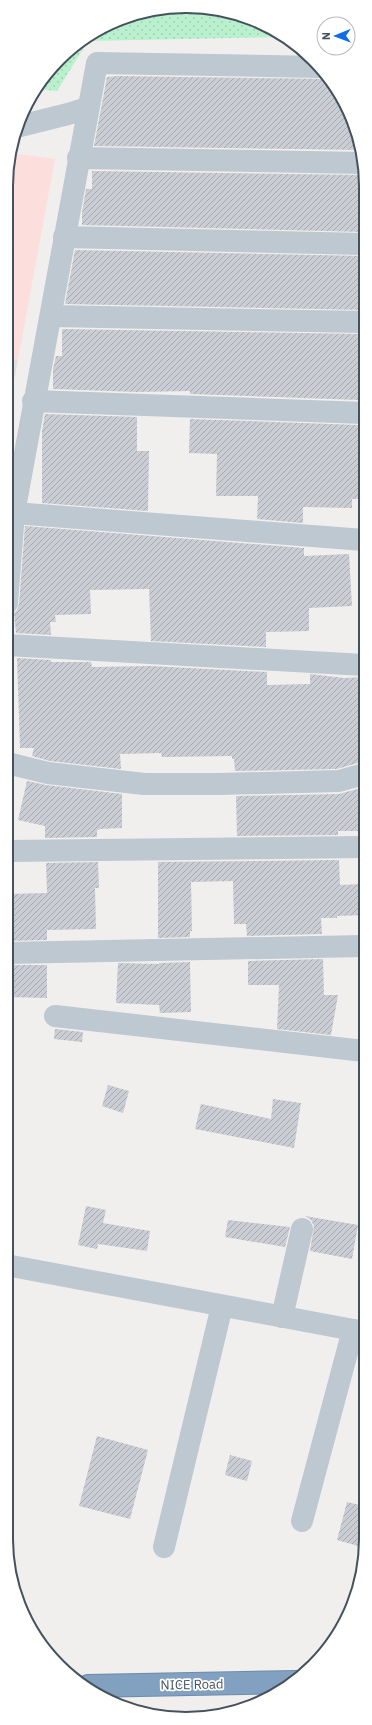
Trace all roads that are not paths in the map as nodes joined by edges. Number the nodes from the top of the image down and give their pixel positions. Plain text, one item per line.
1 (311, 67) edge
2 (87, 108) junction
3 (24, 125) edge
4 (78, 158) junction
5 (358, 163) edge
6 (64, 237) junction
7 (359, 244) edge
8 (51, 316) junction
9 (359, 322) edge
10 (34, 400) junction
11 (359, 413) edge
12 (14, 513) junction
13 (13, 526) edge
14 (359, 540) edge
15 (13, 645) edge
16 (359, 665) edge
17 (13, 764) edge
18 (359, 775) edge
19 (359, 847) edge
20 (13, 852) edge
21 (359, 946) edge
22 (13, 953) edge
23 (56, 1016) dead end
24 (359, 1050) edge
25 (302, 1229) dead end
26 (13, 1266) edge
27 (222, 1306) junction
28 (282, 1317) junction
29 (359, 1331) edge
30 (302, 1520) dead end
31 (164, 1547) dead end
32 (283, 1682) edge
33 (94, 1686) edge

1 - 2 street
2 - 3 street
2 - 4 street
4 - 5 street
4 - 6 street
6 - 7 street
6 - 8 street
8 - 9 street
8 - 10 street
10 - 11 street
10 - 12 street
12 - 13 street
12 - 14 street
15 - 16 street
17 - 18 street
19 - 20 street
21 - 22 street
23 - 24 street
25 - 28 street
26 - 27 street
27 - 28 street
27 - 31 street
28 - 29 street
29 - 30 street
32 - 33 highway, NICE Road

